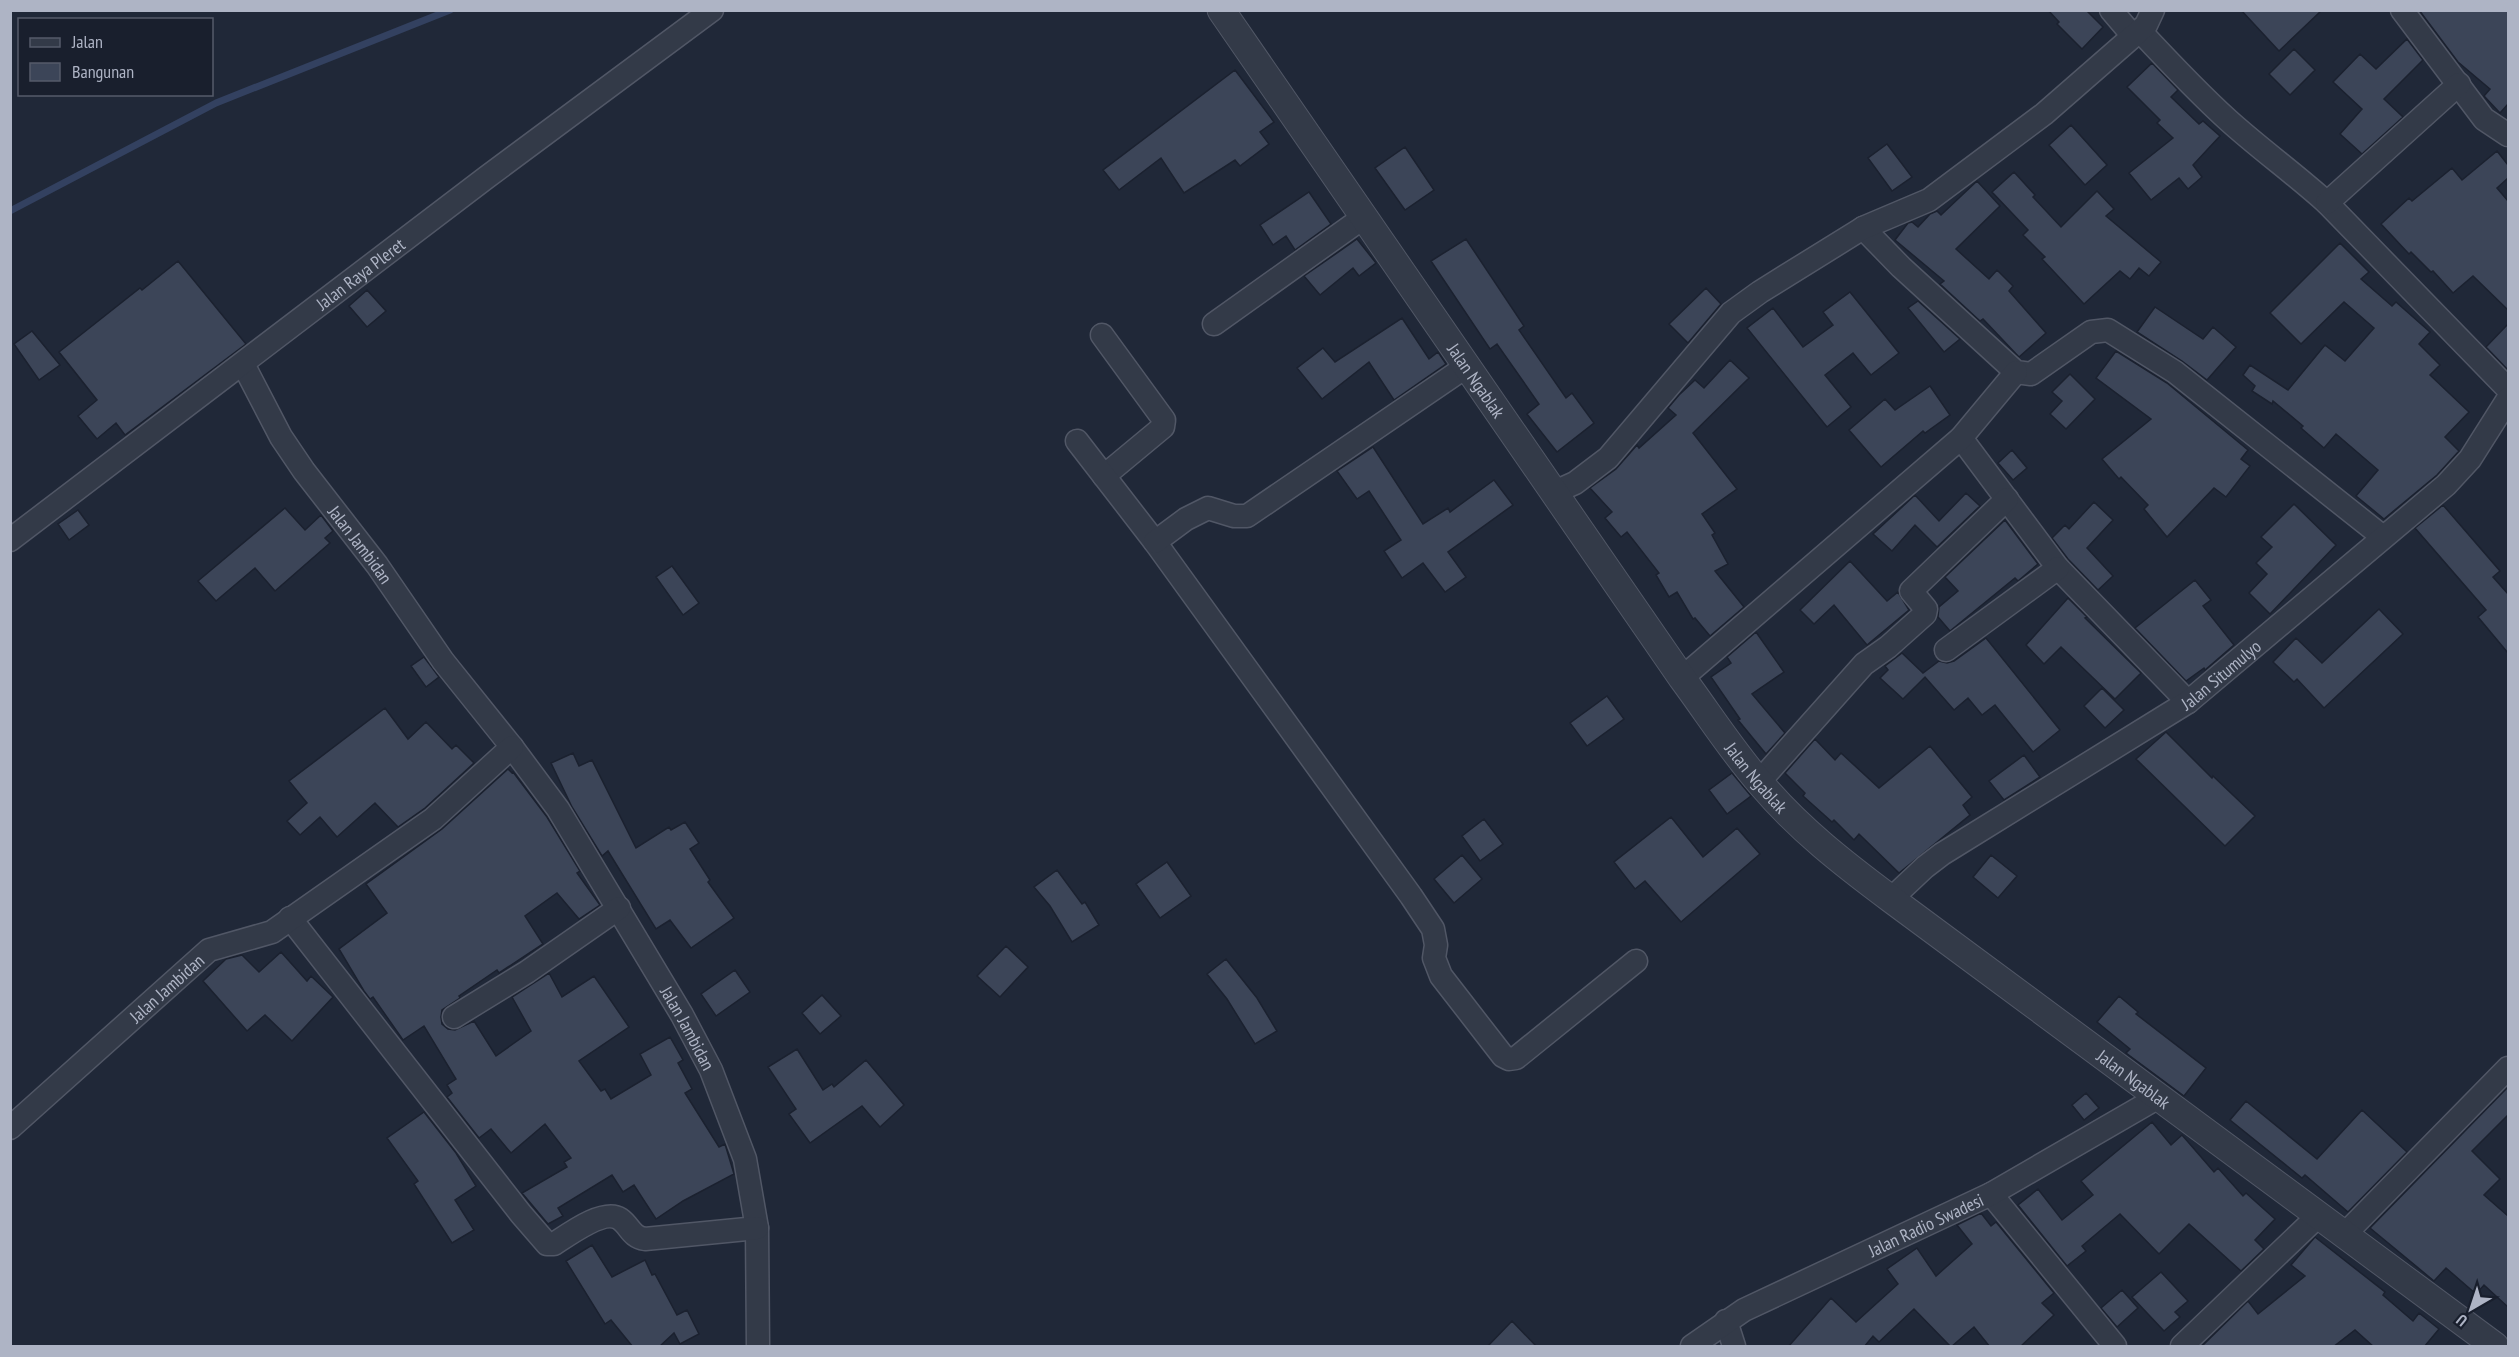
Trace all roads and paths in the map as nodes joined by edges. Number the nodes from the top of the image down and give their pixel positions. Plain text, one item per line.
1 (712, 10) edge
2 (1221, 10) edge
3 (2111, 10) edge
4 (2153, 10) edge
5 (2402, 10) edge
6 (2137, 33) junction
7 (2459, 84) junction
8 (2502, 132) edge
9 (2508, 150) edge
10 (2327, 203) junction
11 (1364, 217) junction
12 (1863, 228) junction
13 (1214, 324) dead end
14 (1102, 335) dead end
15 (243, 364) junction
16 (1467, 366) junction
17 (2016, 372) junction
18 (2508, 389) edge
19 (2508, 399) edge
20 (1961, 438) junction
21 (1077, 441) dead end
22 (1104, 476) junction
23 (1555, 492) junction
24 (2007, 499) junction
25 (2383, 537) junction
26 (10, 540) edge
27 (1155, 542) junction
28 (2058, 568) junction
29 (1946, 650) dead end
30 (1682, 678) junction
31 (2188, 702) junction
32 (512, 747) junction
33 (1759, 782) junction
34 (1891, 899) junction
35 (619, 908) junction
36 (290, 918) junction
37 (1636, 960) dead end
38 (454, 1017) dead end
39 (2508, 1068) edge
40 (2157, 1098) junction
41 (10, 1128) edge
42 (1991, 1194) junction
43 (2317, 1216) junction
44 (757, 1228) junction
45 (2344, 1235) junction
46 (1726, 1321) junction
47 (758, 1347) edge
48 (1692, 1347) edge
49 (1734, 1347) edge
50 (2115, 1347) edge
51 (2182, 1347) edge
52 (2495, 1347) edge

1 - 15 street, Jalan Raya Pleret
2 - 11 street, Jalan Ngablak
3 - 6 street
4 - 6 street
5 - 7 street
6 - 10 street
6 - 12 street
7 - 8 street
7 - 10 street
8 - 9 street
10 - 18 street
11 - 13 street
11 - 16 street, Jalan Ngablak
12 - 17 street
12 - 23 street
14 - 22 street
15 - 26 street, Jalan Raya Pleret
15 - 32 street, Jalan Jambidan
16 - 23 street, Jalan Ngablak
16 - 27 street
17 - 20 street
17 - 25 street
19 - 25 street, Jalan Situmulyo
20 - 24 street
20 - 30 street
21 - 22 street
22 - 27 street
23 - 30 street, Jalan Ngablak
24 - 28 street
24 - 33 street
25 - 31 street, Jalan Situmulyo
27 - 37 street
28 - 29 street
28 - 31 street
30 - 33 street, Jalan Ngablak
31 - 34 street, Jalan Situmulyo
32 - 35 street, Jalan Jambidan
32 - 36 street, Jalan Jambidan
33 - 34 street, Jalan Ngablak
34 - 40 street, Jalan Ngablak
35 - 38 street
35 - 44 street, Jalan Jambidan
36 - 41 street, Jalan Jambidan
36 - 44 street
39 - 45 street
40 - 42 street, Jalan Radio Swadesi
40 - 43 street, Jalan Ngablak
42 - 46 street, Jalan Radio Swadesi
42 - 50 street
43 - 45 street, Jalan Ngablak
43 - 51 street
44 - 47 street, Jalan Jambidan
45 - 52 street, Jalan Ngablak
46 - 48 street, Jalan Radio Swadesi
46 - 49 street

